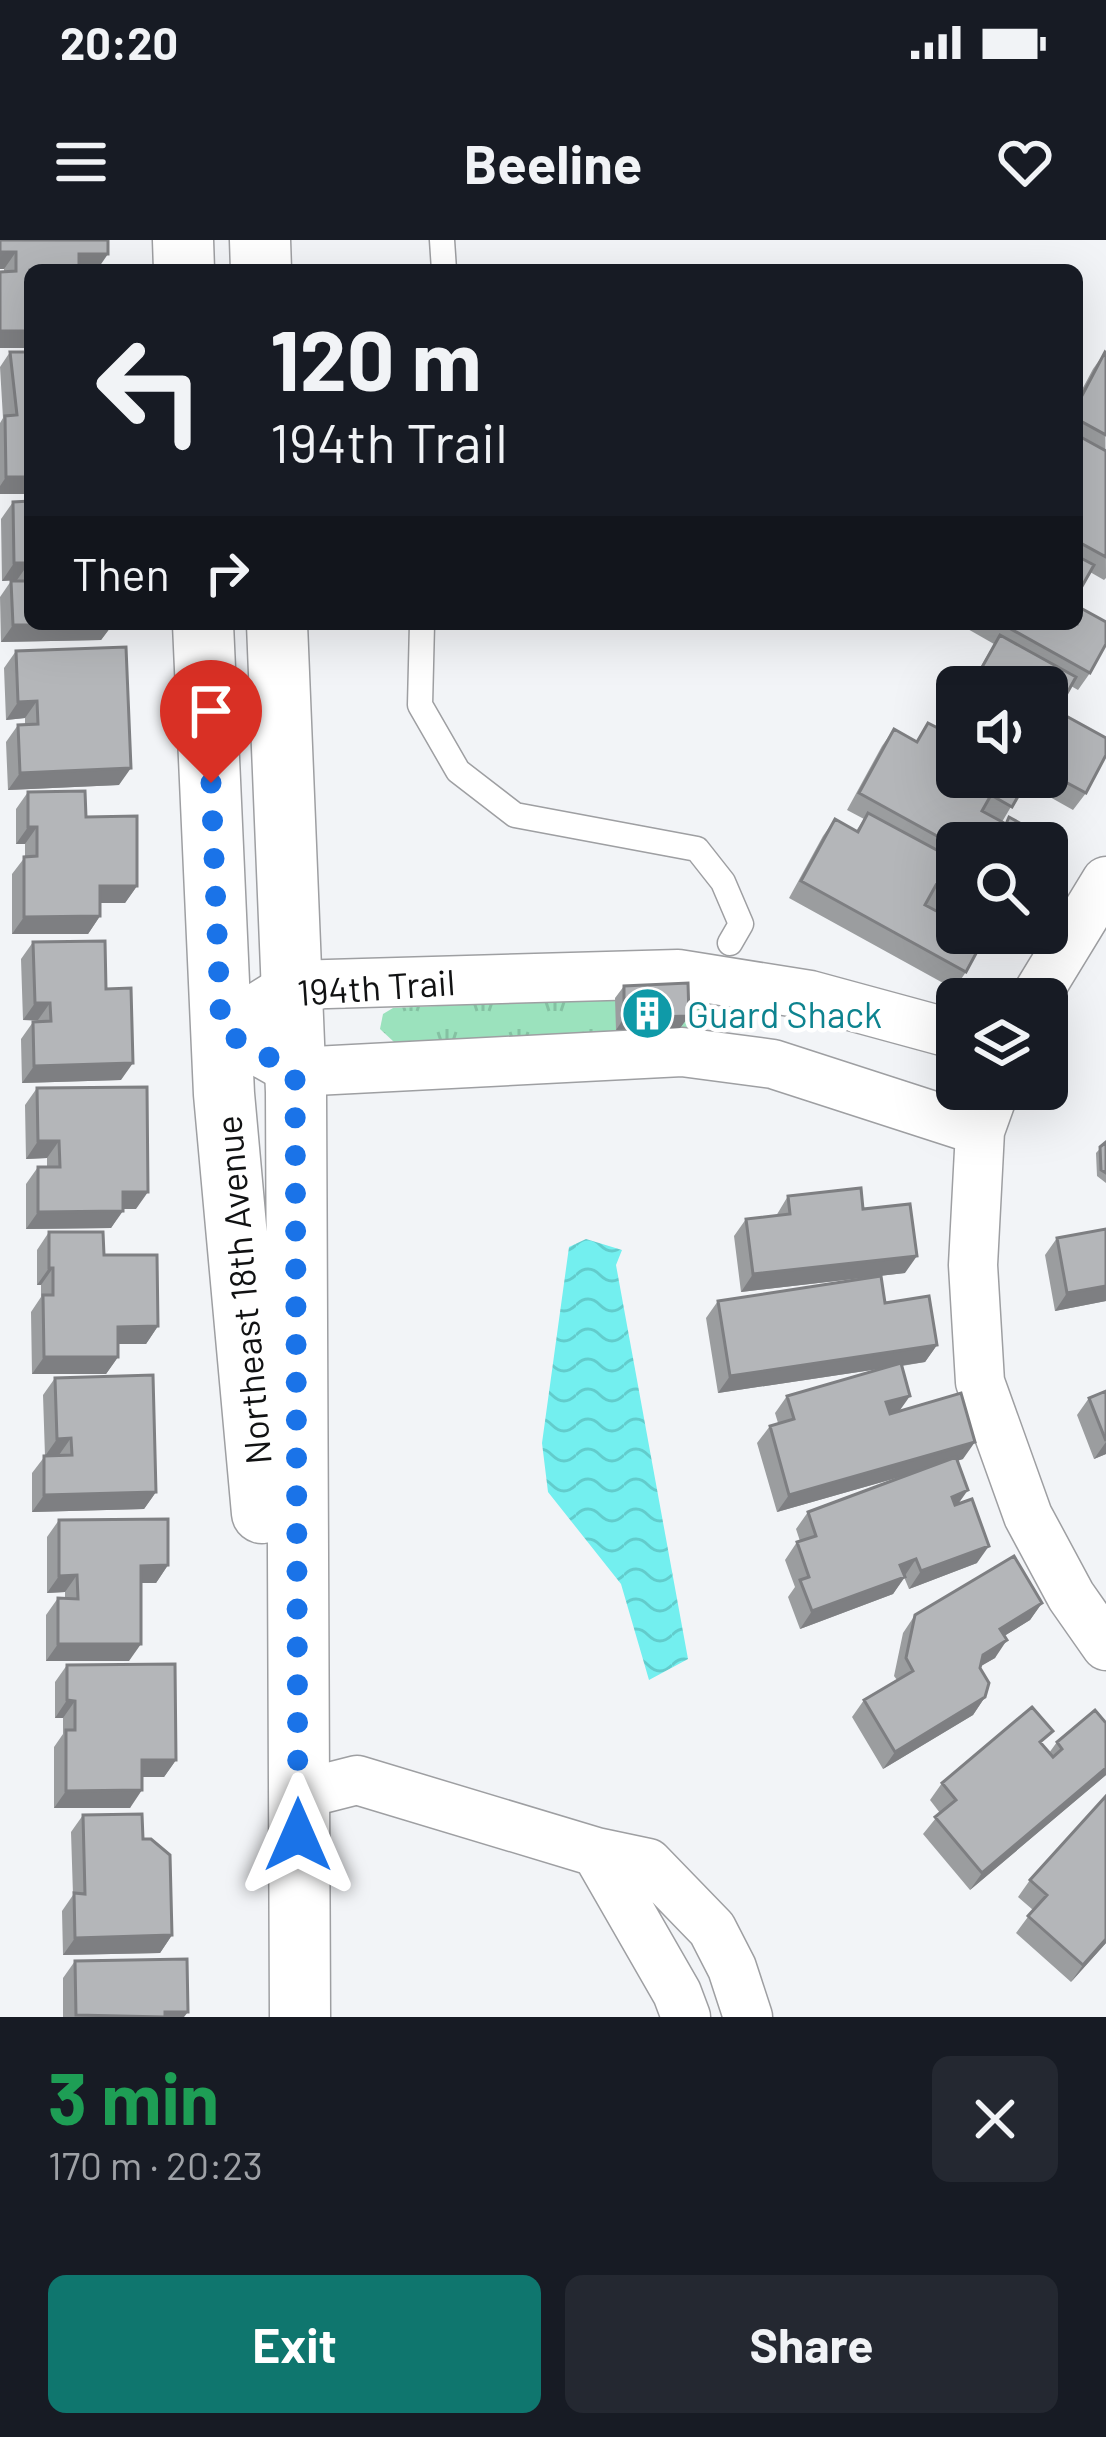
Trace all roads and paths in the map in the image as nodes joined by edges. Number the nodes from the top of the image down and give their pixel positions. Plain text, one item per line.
1 (203, 630) edge
2 (277, 630) edge
3 (422, 630) edge
4 (1106, 881) edge
5 (737, 964) junction
6 (1047, 978) edge
7 (292, 985) junction
8 (936, 1029) edge
9 (221, 1030) junction
10 (739, 1059) junction
11 (295, 1072) junction
12 (936, 1099) edge
13 (987, 1110) edge
14 (1106, 1646) edge
15 (298, 1795) junction
16 (596, 1852) junction
17 (299, 1955) junction
18 (300, 2017) edge
19 (686, 2017) edge
20 (748, 2017) edge

1 - 9 street, Northeast 18th Avenue
2 - 7 street, Northeast 18th Avenue
3 - 5 lane
4 - 6 street
5 - 7 street, 194th Trail
5 - 8 street, 194th Trail
5 - 10 street
7 - 9 street, 194th Trail
7 - 11 street, Northeast 18th Avenue
9 - 11 street, 194th Trail
9 - 17 street, Northeast 18th Avenue
10 - 11 street
10 - 12 street
11 - 15 street, Northeast 18th Avenue
13 - 14 street
15 - 16 street
15 - 17 street, Northeast 18th Avenue
16 - 19 street
16 - 20 street
17 - 18 street, Northeast 18th Avenue

